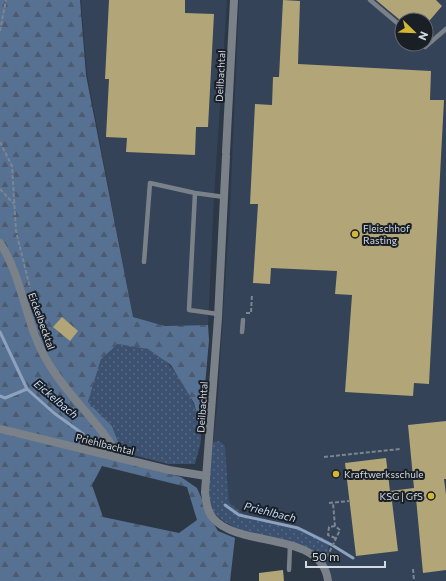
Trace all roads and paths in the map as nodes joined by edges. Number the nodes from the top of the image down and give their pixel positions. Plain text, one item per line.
1 (6, 0) edge
2 (234, 0) edge
3 (370, 0) edge
4 (394, 20) edge
5 (446, 29) edge
6 (0, 31) edge
7 (434, 39) edge
8 (0, 142) edge
9 (0, 189) edge
10 (195, 193) junction
11 (224, 197) junction
12 (14, 204) junction
13 (0, 243) edge
14 (144, 262) dead end
15 (30, 290) dead end
16 (252, 294) dead end
17 (246, 313) dead end
18 (218, 314) junction
19 (243, 320) dead end
20 (242, 332) dead end
21 (0, 430) edge
22 (400, 449) dead end
23 (119, 457) junction
24 (324, 457) dead end
25 (206, 476) junction
26 (349, 501) dead end
27 (329, 503) dead end
28 (333, 503) junction
29 (334, 526) junction
30 (335, 540) junction
31 (290, 546) junction
32 (330, 551) dead end
33 (413, 569) dead end
34 (288, 570) dead end
35 (328, 581) edge
36 (414, 581) edge

1 - 6 path
2 - 11 street, Deilbachtal
3 - 4 lane
5 - 7 lane
8 - 12 path
9 - 12 path
10 - 11 lane
10 - 14 lane
10 - 18 lane
11 - 18 street, Deilbachtal
12 - 15 path
13 - 23 street, Eickelbecktal
16 - 17 path
18 - 25 street, Deilbachtal
19 - 20 lane
21 - 23 street, Priehlbachtal
22 - 24 path
23 - 25 street, Priehlbachtal
25 - 31 street, Deilbachtal
26 - 28 path
27 - 28 path
28 - 29 path
29 - 30 path
29 - 30 path
30 - 32 path
31 - 34 lane
31 - 35 street, Deilbachtal
33 - 36 path

